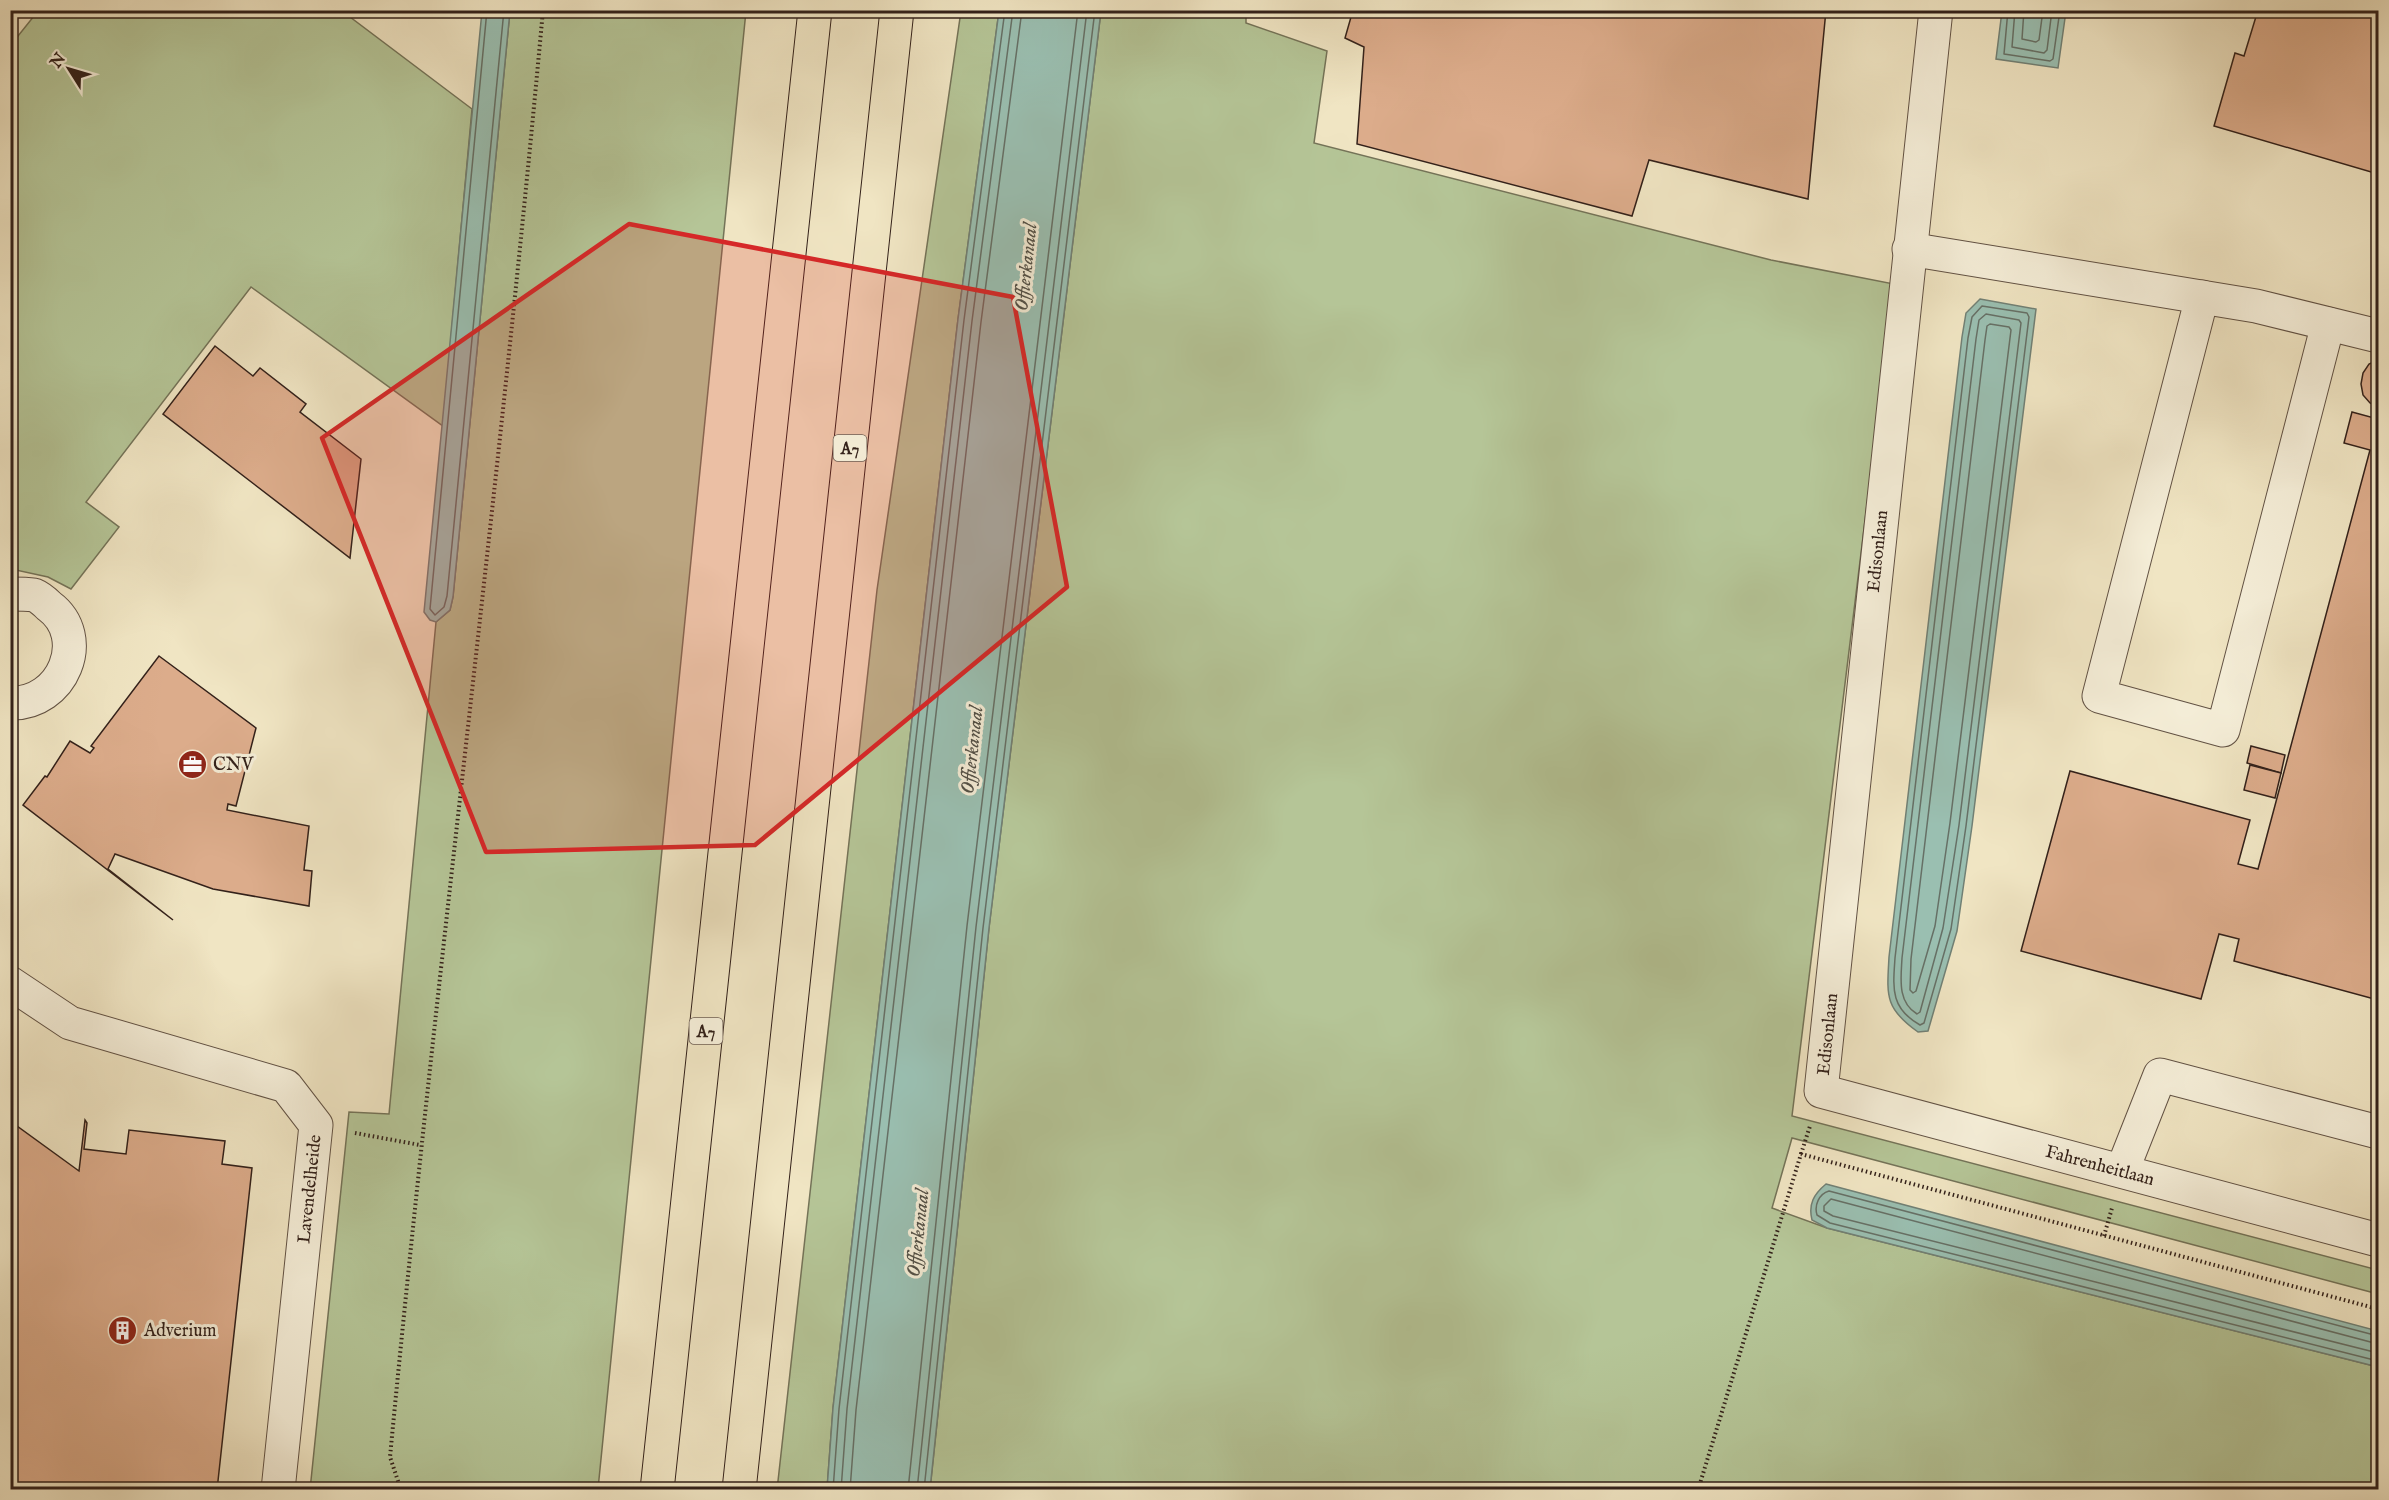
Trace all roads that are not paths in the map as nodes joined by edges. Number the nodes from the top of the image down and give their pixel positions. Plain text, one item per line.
1 (815, 10) edge
2 (897, 10) edge
3 (1936, 10) edge
4 (1909, 249) junction
5 (2202, 297) junction
6 (2328, 324) junction
7 (2379, 336) edge
8 (10, 594) edge
9 (10, 703) edge
10 (10, 983) edge
11 (1821, 1091) joint
12 (2379, 1132) edge
13 (2122, 1171) junction
14 (2379, 1239) edge
15 (278, 1490) edge
16 (657, 1490) edge
17 (739, 1490) edge

1 - 16 highway, A7
2 - 17 highway, A7
3 - 4 street, Edisonlaan
4 - 5 street
4 - 11 street, Edisonlaan
5 - 6 street
5 - 6 street
6 - 7 street
8 - 9 street
10 - 15 street, Lavendelheide
11 - 13 street, Fahrenheitlaan
12 - 13 street
13 - 14 street, Fahrenheitlaan

